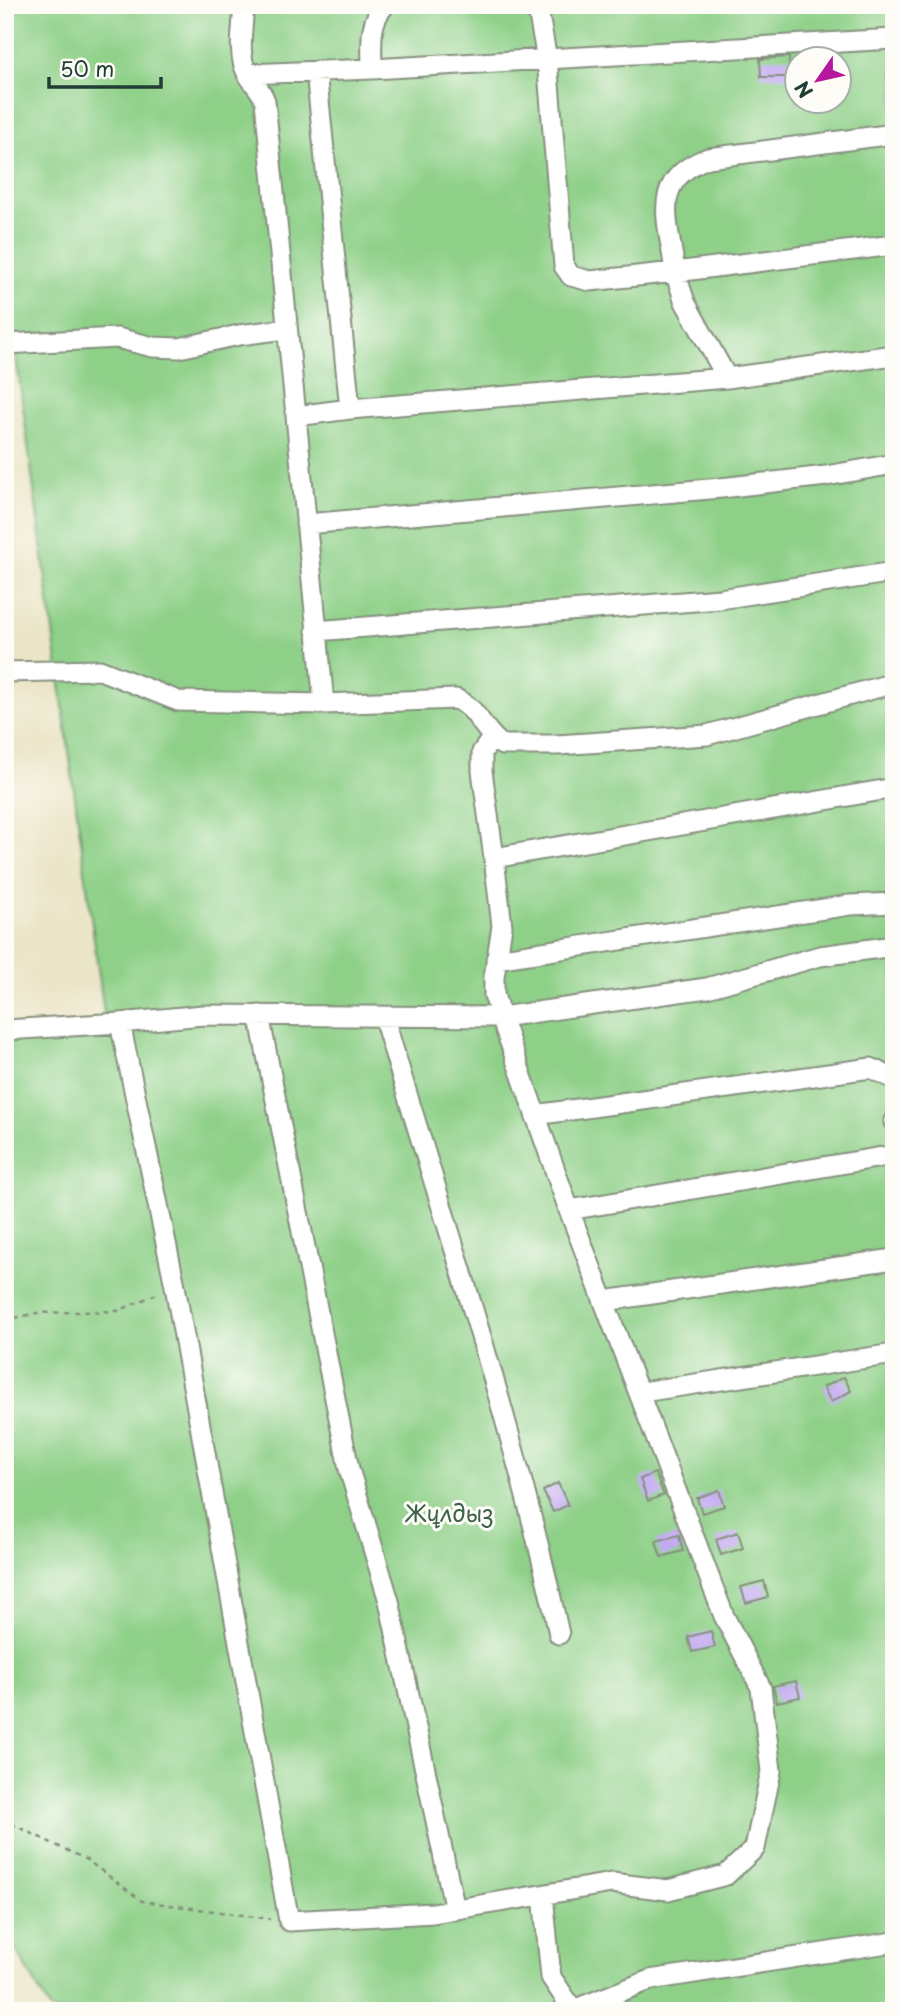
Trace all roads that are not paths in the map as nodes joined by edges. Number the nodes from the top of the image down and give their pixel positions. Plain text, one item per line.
1 (244, 5) edge
2 (385, 5) edge
3 (537, 5) edge
4 (894, 39) edge
5 (547, 59) junction
6 (373, 69) junction
7 (316, 71) junction
8 (247, 74) junction
9 (894, 134) edge
10 (894, 245) edge
11 (675, 272) junction
12 (286, 329) junction
13 (5, 344) edge
14 (894, 355) edge
15 (727, 378) junction
16 (350, 409) junction
17 (296, 416) junction
18 (894, 464) edge
19 (306, 524) junction
20 (894, 572) edge
21 (316, 631) junction
22 (5, 672) edge
23 (894, 683) edge
24 (324, 705) junction
25 (492, 738) junction
26 (894, 788) edge
27 (494, 858) junction
28 (894, 902) edge
29 (894, 946) edge
30 (496, 959) junction
31 (260, 1015) junction
32 (501, 1017) junction
33 (384, 1018) junction
34 (120, 1023) junction
35 (5, 1030) edge
36 (894, 1079) edge
37 (535, 1115) junction
38 (894, 1154) edge
39 (569, 1210) junction
40 (894, 1259) edge
41 (604, 1301) junction
42 (894, 1354) edge
43 (642, 1392) junction
44 (559, 1634) dead end
45 (543, 1895) junction
46 (455, 1910) junction
47 (894, 1942) edge
48 (573, 2010) edge

1 - 8 street
2 - 6 street
3 - 5 street
4 - 5 street
5 - 6 street
5 - 11 street
6 - 7 street
7 - 8 street
7 - 16 street
8 - 12 street
9 - 11 street
10 - 11 street
11 - 15 street
12 - 13 street
12 - 17 street
14 - 15 street
15 - 16 street
16 - 17 street
17 - 19 street
18 - 19 street
19 - 21 street
20 - 21 street
21 - 24 street
22 - 24 street
23 - 25 street
24 - 25 street
25 - 27 street
26 - 27 street
27 - 30 street
28 - 30 street
29 - 32 street
30 - 32 street
31 - 33 street
31 - 34 street
31 - 46 street
32 - 33 street
32 - 37 street
33 - 44 street
34 - 35 street
34 - 46 street
36 - 37 street
37 - 39 street
38 - 39 street
39 - 41 street
40 - 41 street
41 - 43 street
42 - 43 street
43 - 45 street
45 - 46 street
45 - 48 street
47 - 48 street

